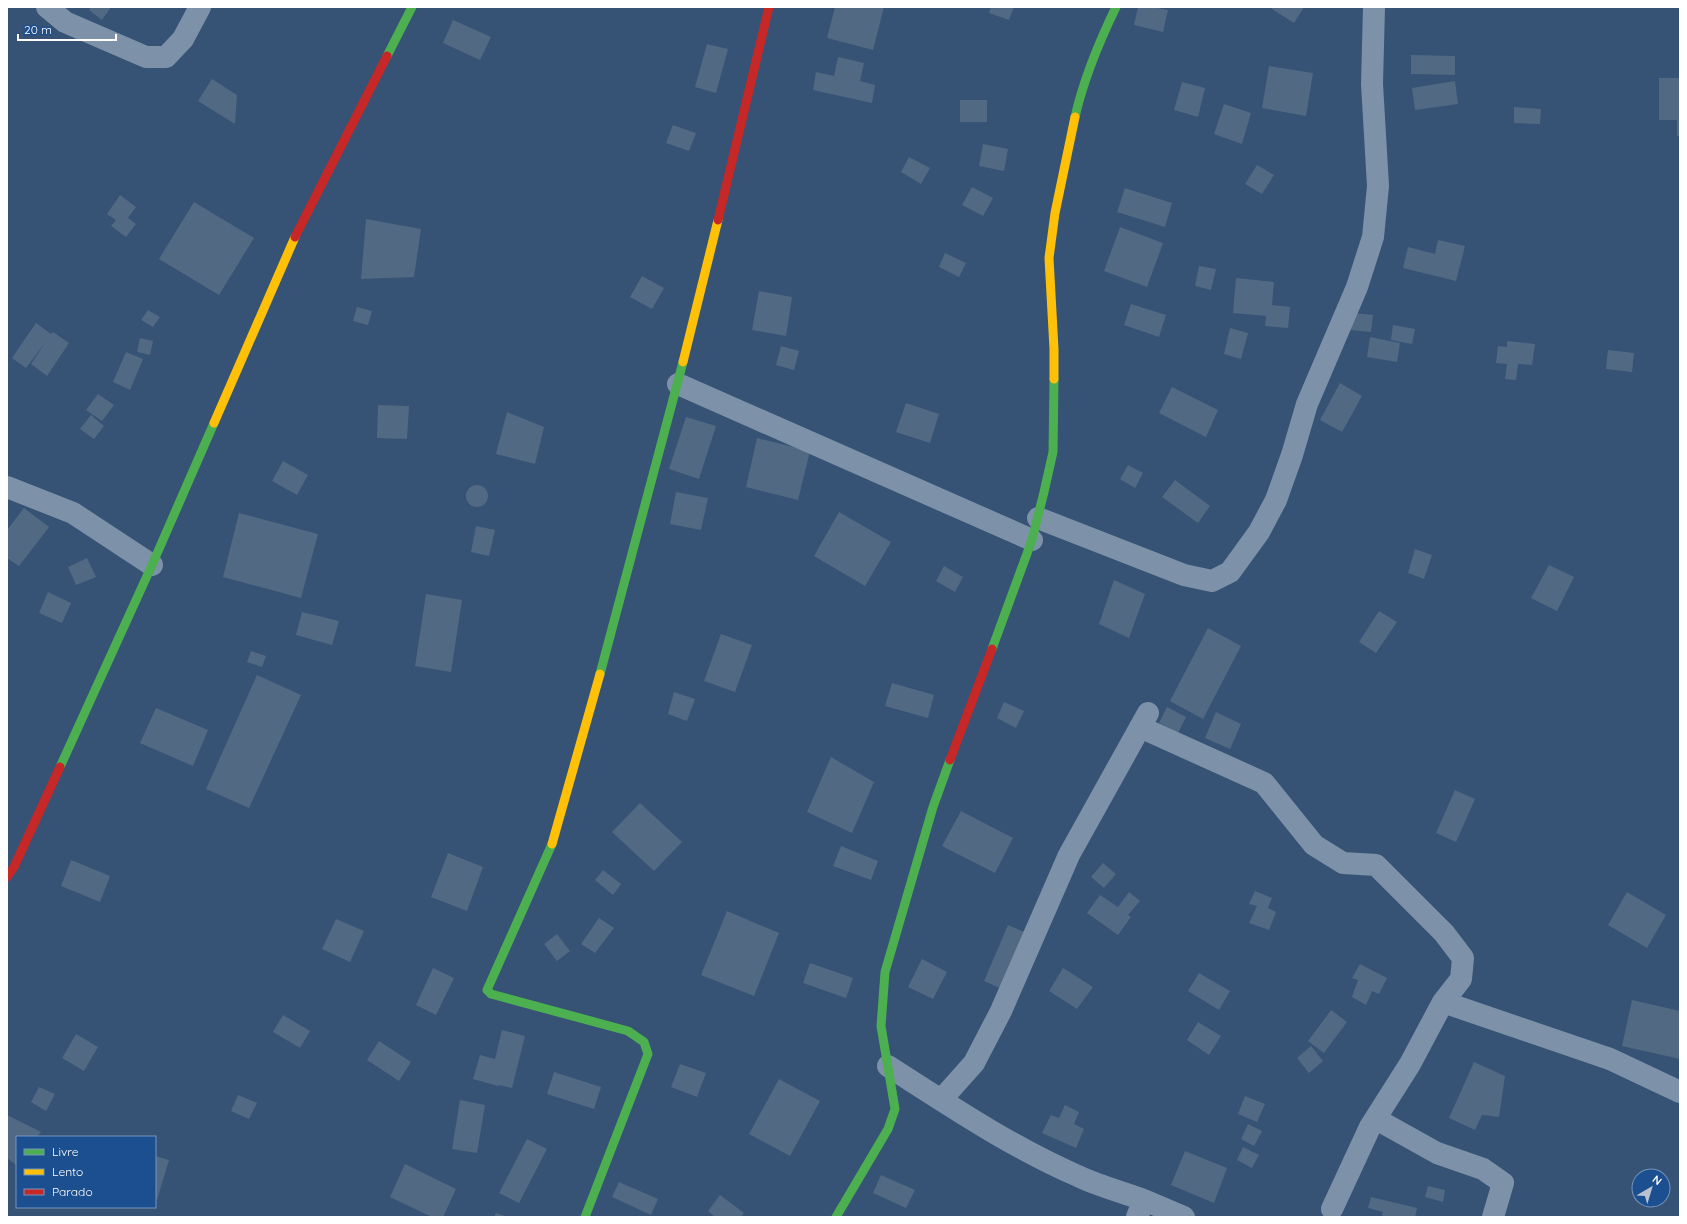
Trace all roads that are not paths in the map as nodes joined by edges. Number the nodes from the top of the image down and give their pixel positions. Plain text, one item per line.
1 (47, 7) edge
2 (200, 7) edge
3 (412, 7) edge
4 (769, 7) edge
5 (1116, 7) edge
6 (1374, 7) edge
7 (678, 384) junction
8 (7, 487) edge
9 (1038, 518) junction
10 (1032, 540) junction
11 (152, 565) junction
12 (7, 877) edge
13 (1442, 1002) junction
14 (888, 1066) junction
15 (1680, 1092) edge
16 (941, 1100) junction
17 (1376, 1119) junction
18 (1140, 1208) edge
19 (1332, 1209) dead end
20 (585, 1217) edge
21 (836, 1217) edge
22 (1184, 1217) edge
23 (1493, 1217) edge

1 - 2 street
3 - 11 street
4 - 7 street
5 - 9 street
6 - 9 street
7 - 10 street
7 - 20 street
8 - 11 street
9 - 10 street
10 - 14 street
11 - 12 street
13 - 15 street
13 - 16 street
13 - 17 street
14 - 16 street
14 - 21 street
16 - 18 street
17 - 19 street
17 - 23 street
18 - 22 street

